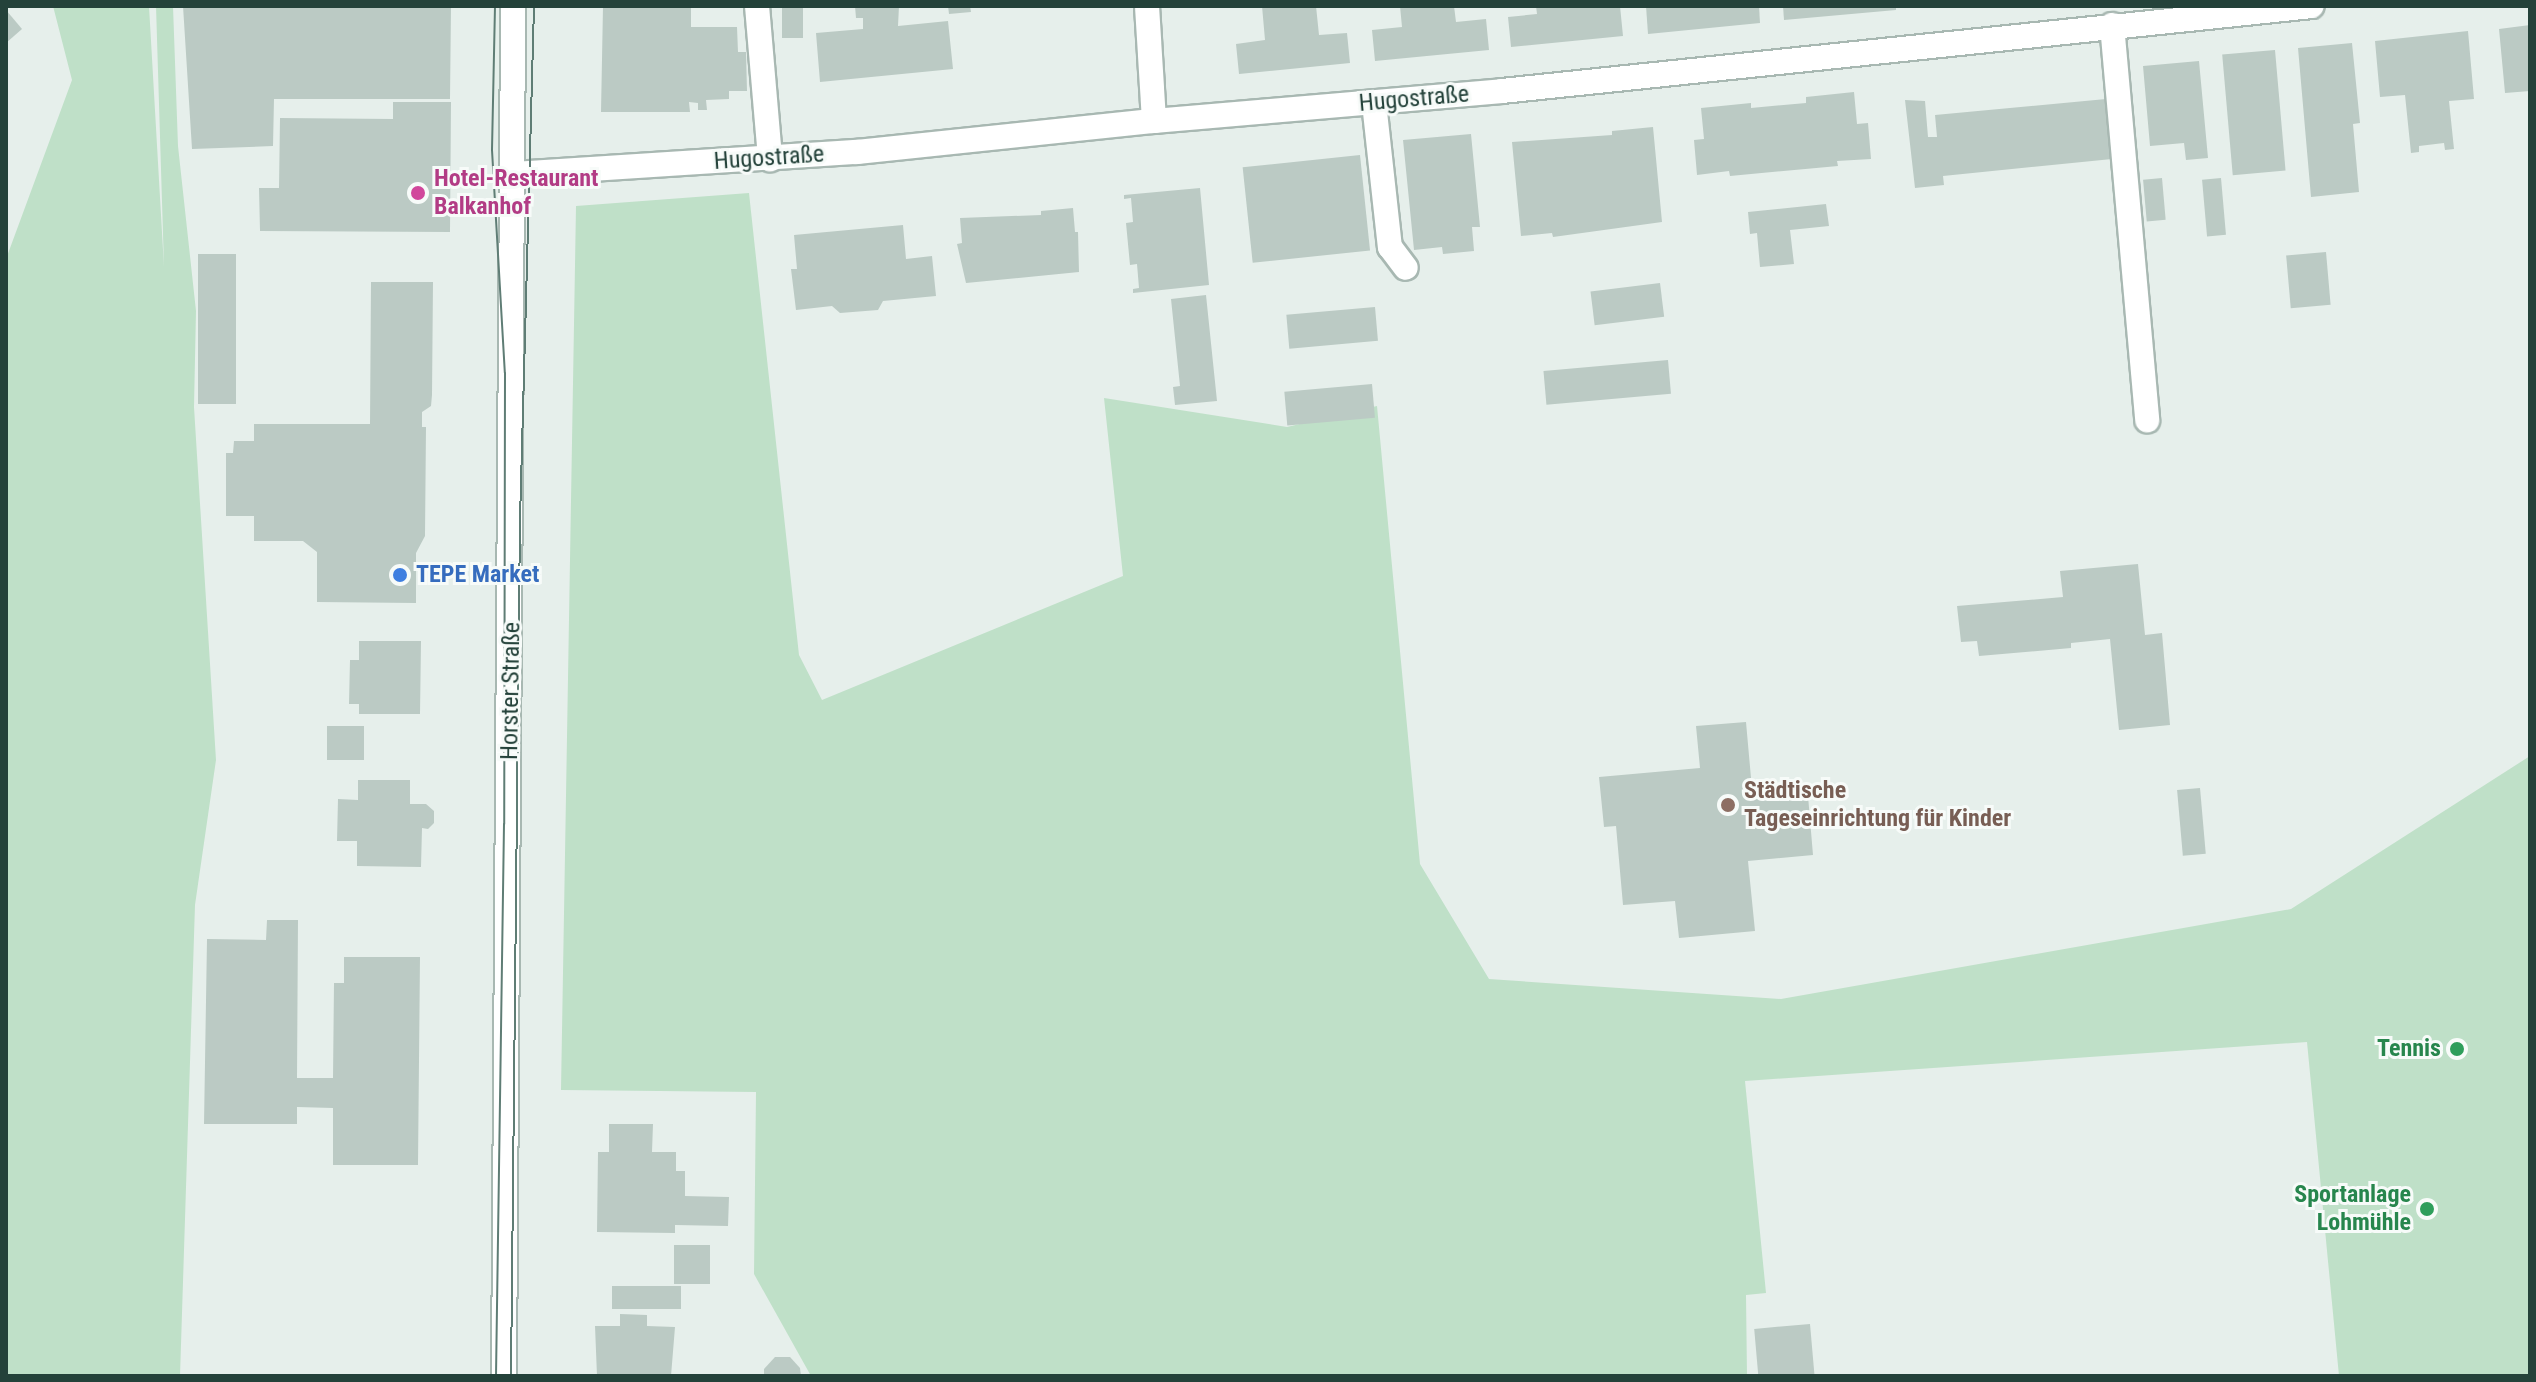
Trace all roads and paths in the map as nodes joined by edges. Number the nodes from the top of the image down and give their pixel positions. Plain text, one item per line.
1 (513, 6) edge
2 (757, 6) edge
3 (1147, 6) edge
4 (2312, 6) edge
5 (2112, 25) junction
6 (1374, 103) junction
7 (1154, 121) junction
8 (770, 159) junction
9 (514, 174) junction
10 (1406, 268) dead end
11 (2147, 420) dead end
12 (504, 1376) edge

1 - 9 street, Horster Straße
2 - 8 street
3 - 7 street
4 - 5 street, Hugostraße
5 - 6 street, Hugostraße
5 - 11 street
6 - 7 street, Hugostraße
6 - 10 street
7 - 8 street, Hugostraße
8 - 9 street, Hugostraße
9 - 12 street, Horster Straße

